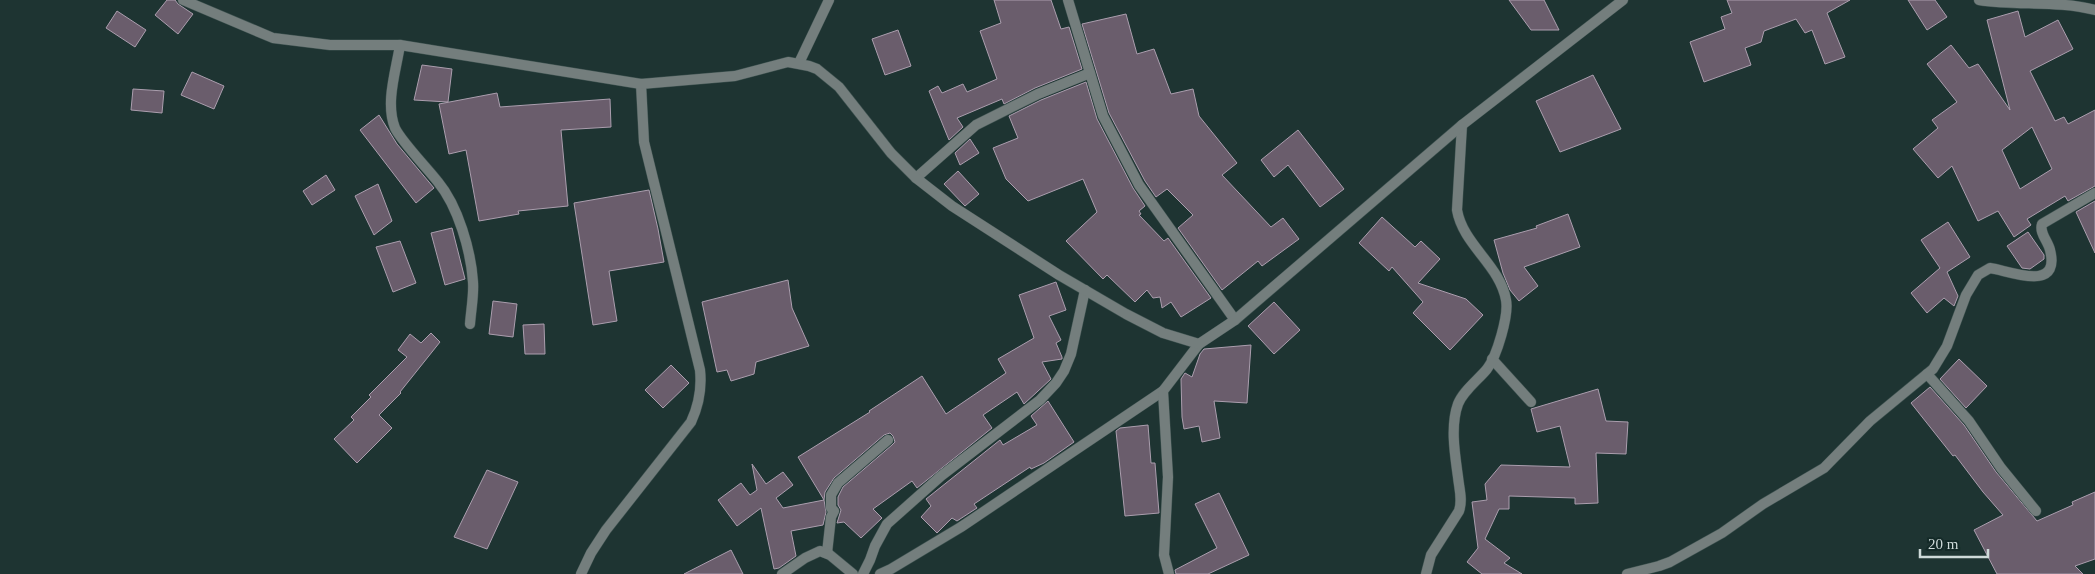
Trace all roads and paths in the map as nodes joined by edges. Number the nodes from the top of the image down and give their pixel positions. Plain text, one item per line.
1 (183, 0) edge
2 (829, 0) edge
3 (1068, 0) edge
4 (1623, 0) edge
5 (1979, 0) edge
6 (2095, 10) edge
7 (400, 45) junction
8 (799, 63) junction
9 (1090, 73) junction
10 (641, 84) junction
11 (1462, 125) junction
12 (916, 178) junction
13 (2095, 193) edge
14 (1085, 290) junction
15 (1234, 320) junction
16 (470, 324) dead end
17 (1199, 344) junction
18 (1492, 359) junction
19 (1927, 374) junction
20 (1163, 391) junction
21 (1530, 402) dead end
22 (888, 440) dead end
23 (2036, 511) dead end
24 (827, 553) junction
25 (581, 574) edge
26 (782, 574) edge
27 (853, 574) edge
28 (863, 574) edge
29 (880, 574) edge
30 (1169, 574) edge
31 (1426, 574) edge
32 (1627, 574) edge

1 - 7 street
2 - 8 street
3 - 9 street
4 - 11 street
5 - 6 street
7 - 10 street
7 - 16 street
8 - 10 street
8 - 12 street
9 - 12 street
9 - 15 street
10 - 25 street
11 - 15 street
11 - 18 street
12 - 14 street
13 - 19 street
14 - 17 street
14 - 28 street
15 - 17 street
17 - 20 street
18 - 21 street
18 - 31 street
19 - 23 street
19 - 32 street
20 - 29 street
20 - 30 street
22 - 24 street
24 - 26 street
24 - 27 street

